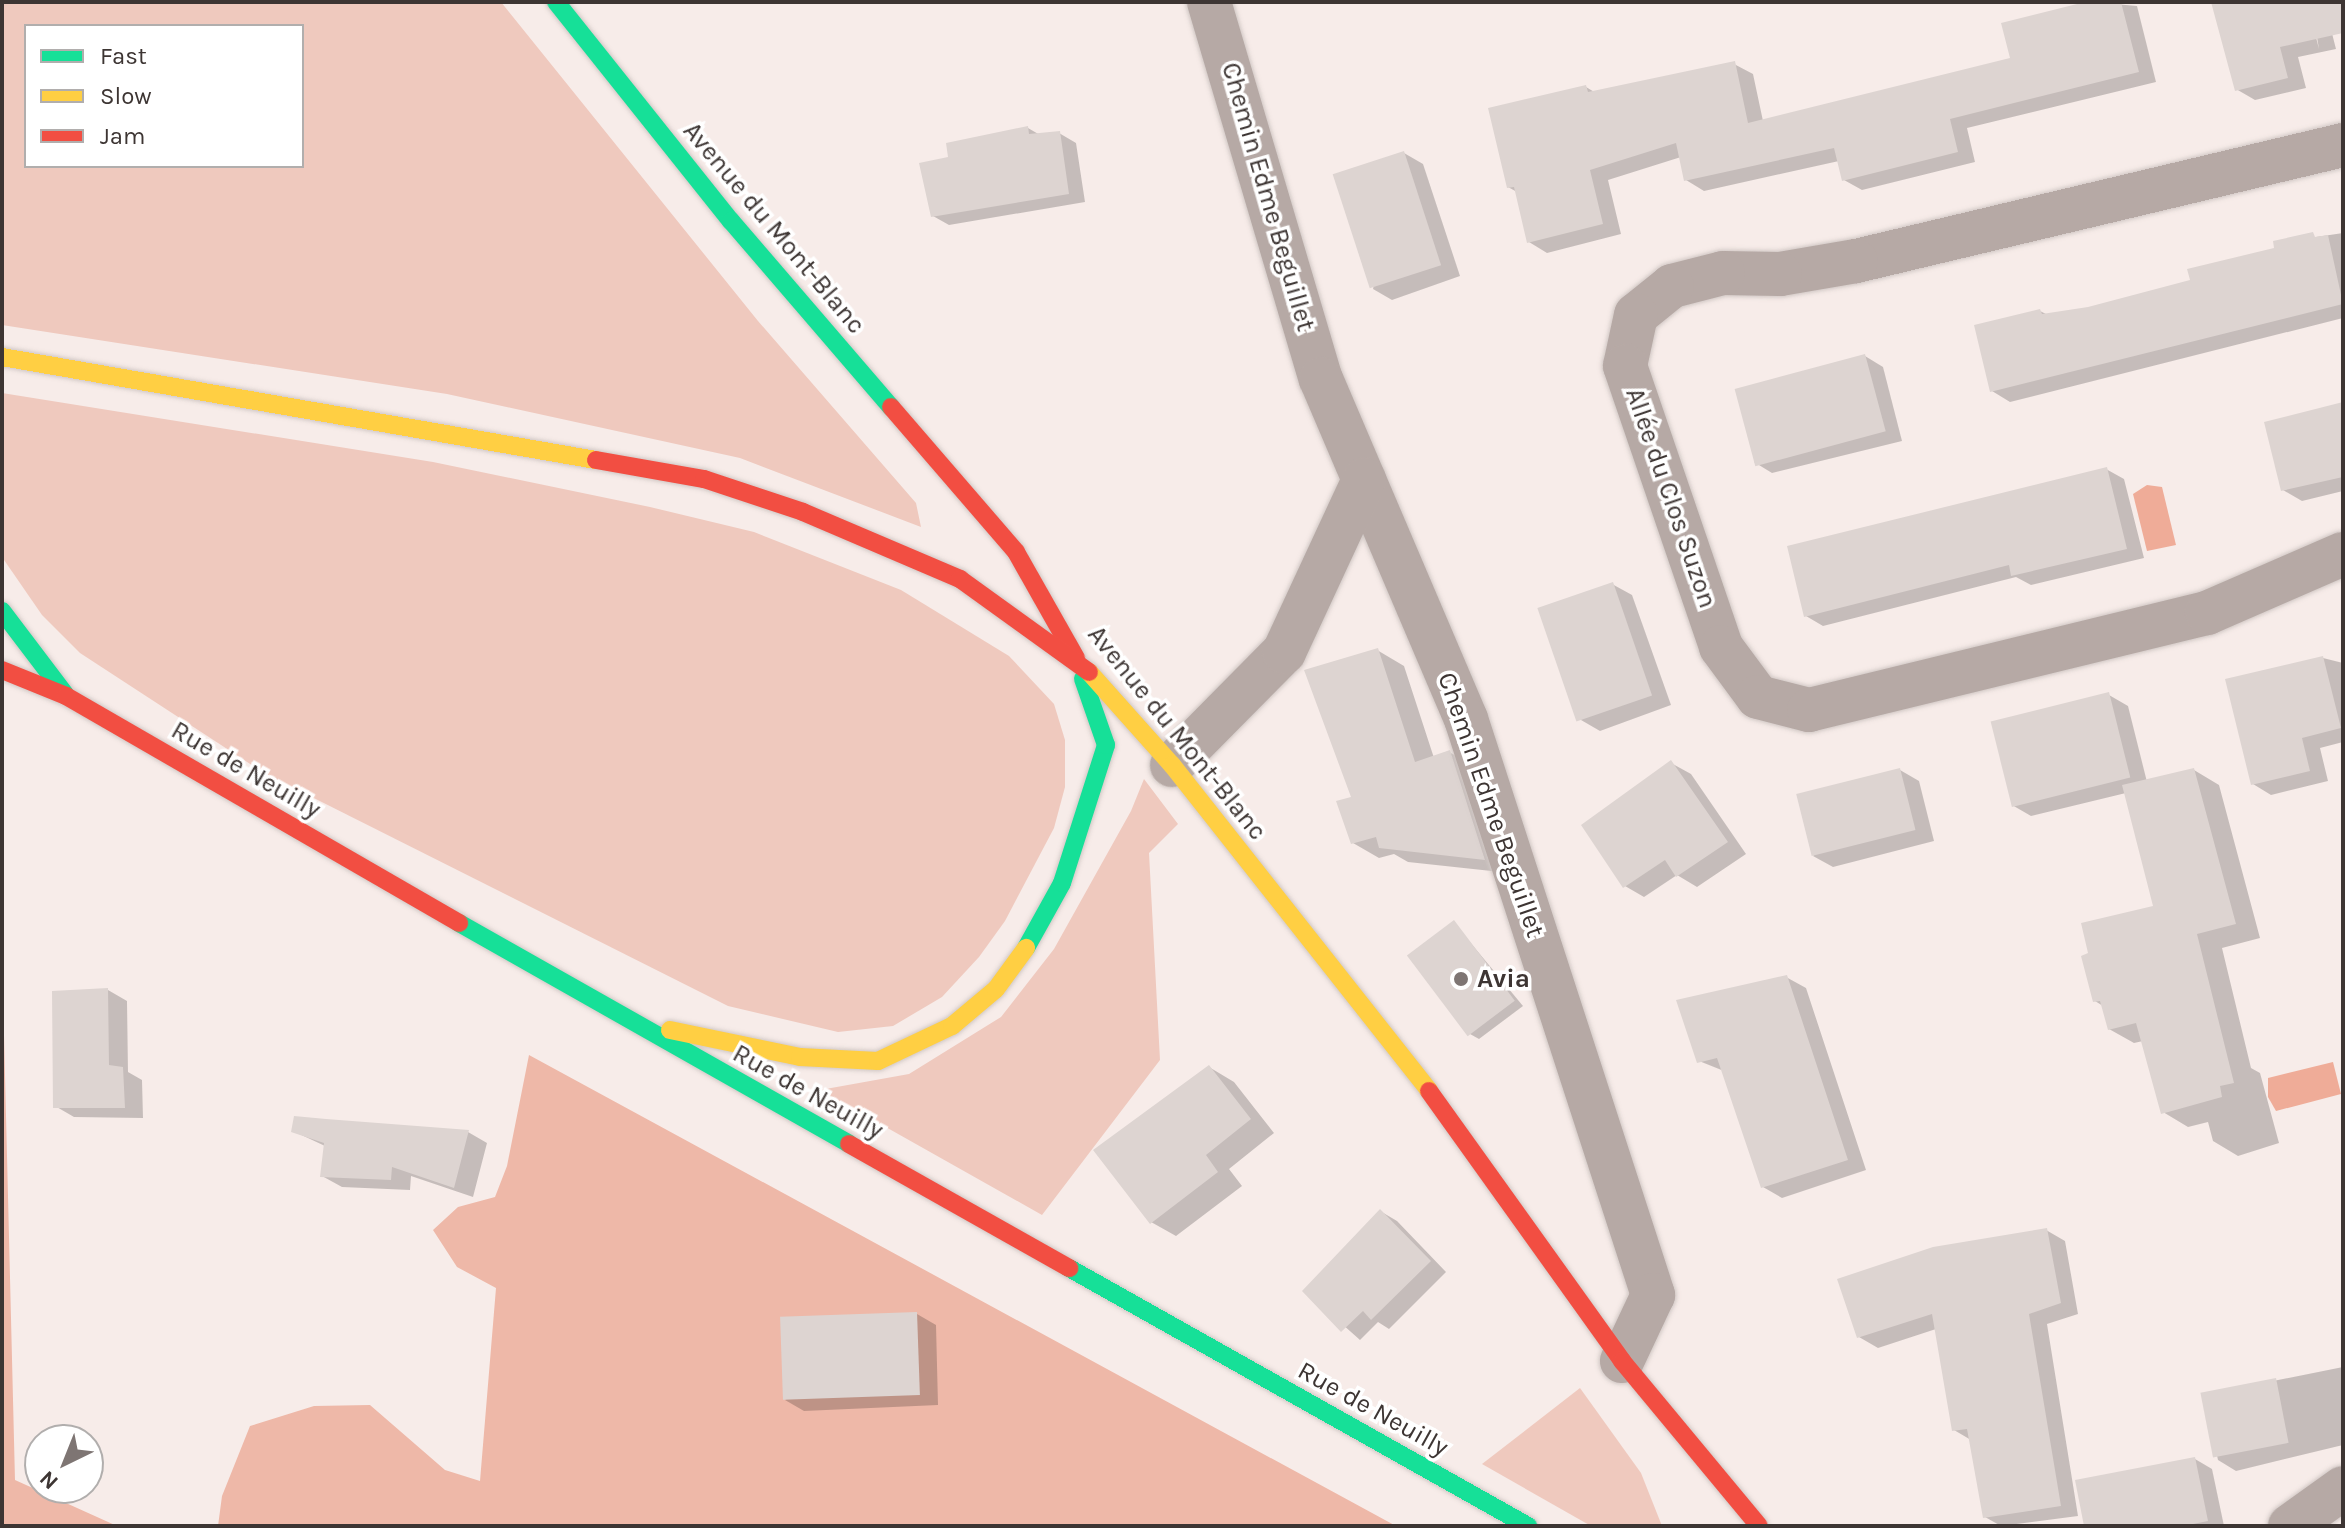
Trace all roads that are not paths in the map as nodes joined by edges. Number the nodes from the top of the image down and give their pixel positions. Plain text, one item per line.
1 (556, 2) edge
2 (1209, 2) edge
3 (2343, 145) edge
4 (2, 357) edge
5 (1364, 480) junction
6 (2343, 554) edge
7 (2, 611) edge
8 (1076, 658) junction
9 (2, 670) edge
10 (66, 696) junction
11 (1172, 765) junction
12 (629, 1021) junction
13 (1622, 1361) junction
14 (1690, 1475) dead end
15 (2343, 1488) edge
16 (1528, 1526) edge
17 (1759, 1526) edge
18 (2290, 1526) edge

1 - 8 main road, Avenue du Mont-Blanc
2 - 5 street, Chemin Edme Beguillet
3 - 6 street, Allée du Clos Suzon
4 - 8 main road
5 - 11 street
5 - 13 street, Chemin Edme Beguillet
7 - 10 main road, Rue de Neuilly
8 - 11 main road, Avenue du Mont-Blanc
8 - 12 main road
9 - 10 main road, Rue de Neuilly
10 - 12 main road, Rue de Neuilly
11 - 13 main road, Avenue du Mont-Blanc
12 - 16 main road, Rue de Neuilly
13 - 14 main road
13 - 17 main road
15 - 18 street

